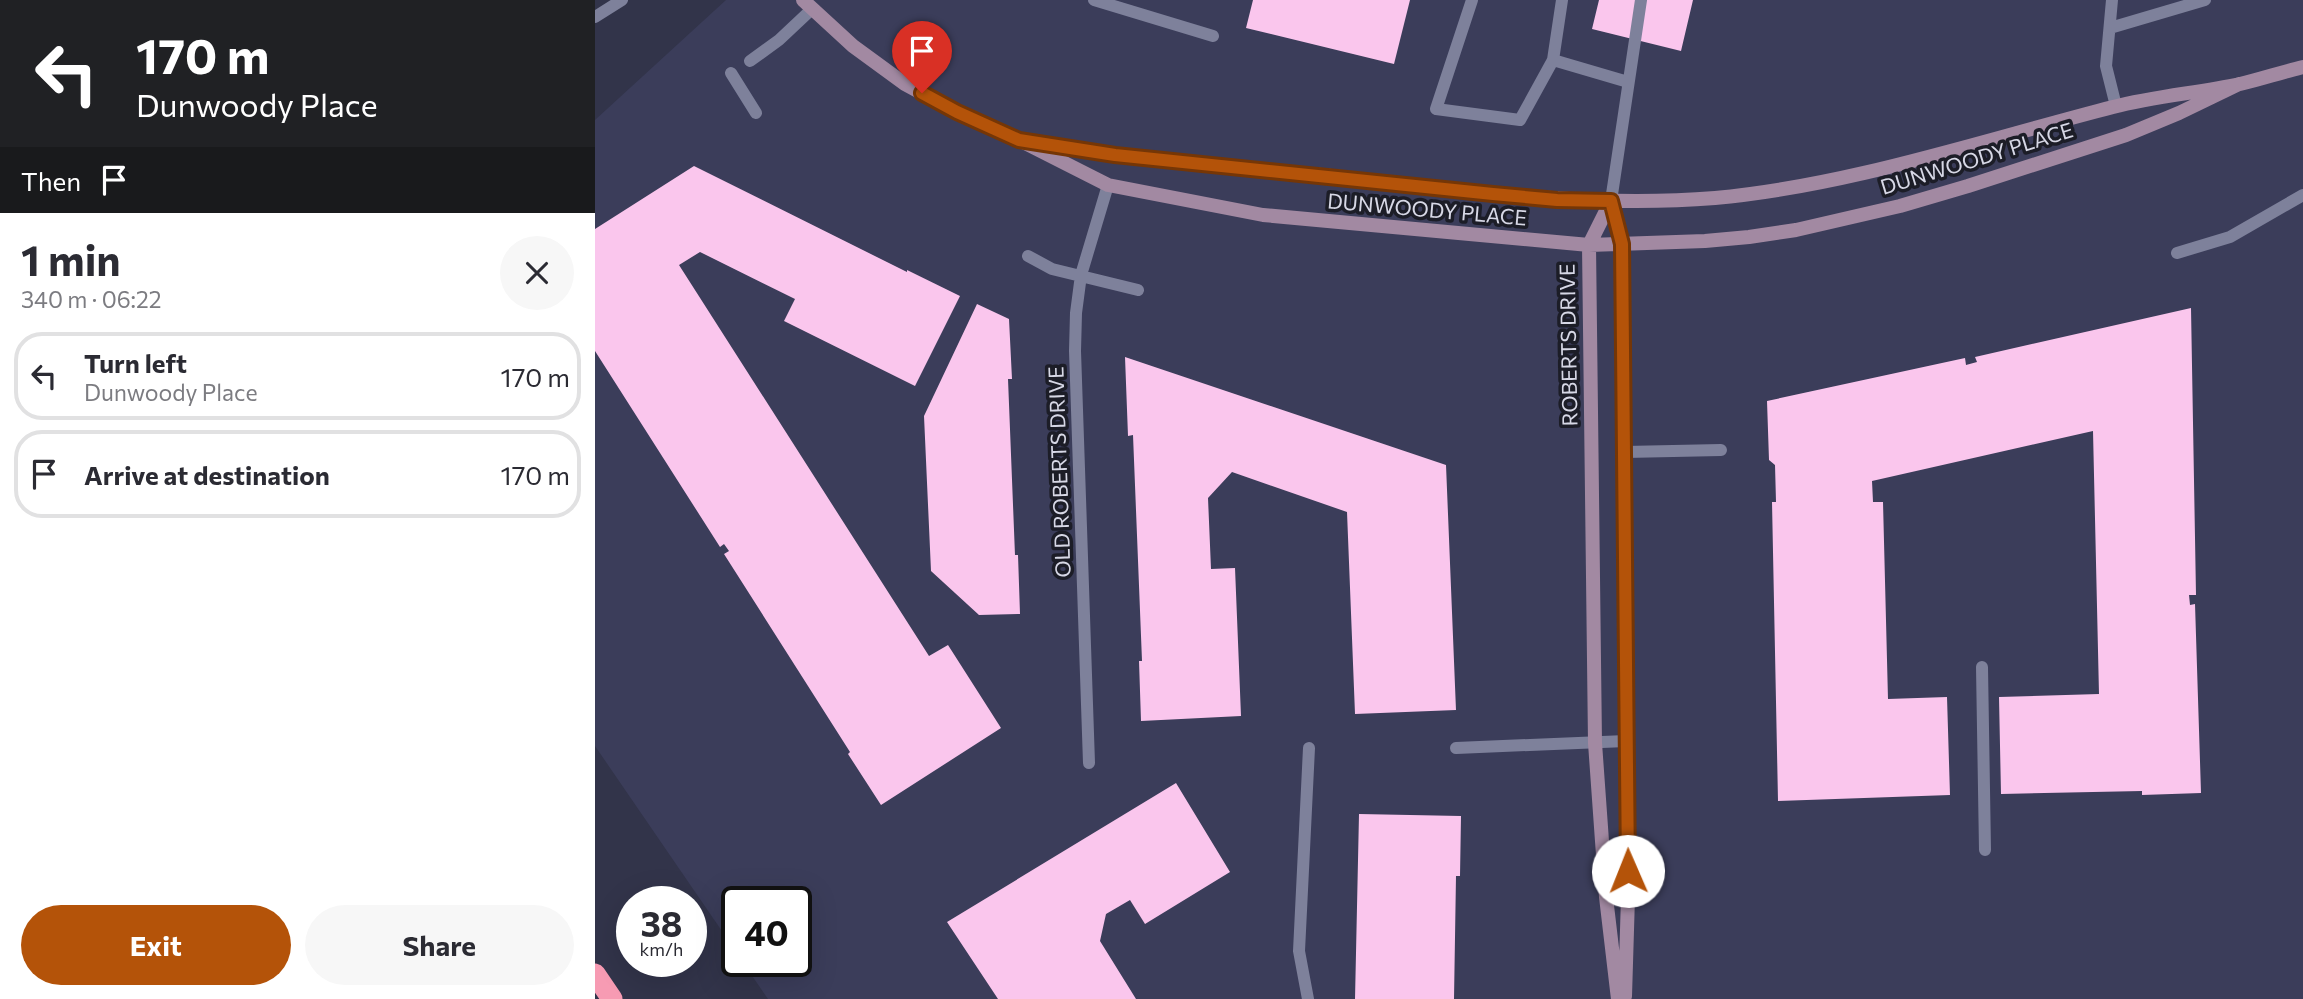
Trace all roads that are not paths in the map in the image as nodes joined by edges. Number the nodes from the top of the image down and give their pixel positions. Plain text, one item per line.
1 (622, 0) edge
2 (1094, 0) edge
3 (1472, 0) edge
4 (1562, 0) edge
5 (1641, 0) edge
6 (2112, 0) edge
7 (2205, 0) edge
8 (807, 5) edge
9 (595, 16) edge
10 (2110, 27) junction
11 (1213, 36) dead end
12 (1553, 60) junction
13 (750, 61) dead end
14 (2303, 67) edge
15 (731, 73) dead end
16 (1628, 82) junction
17 (2239, 84) junction
18 (2116, 106) junction
19 (756, 113) dead end
20 (1019, 140) junction
21 (1108, 185) junction
22 (2303, 195) edge
23 (1611, 201) junction
24 (1622, 244) junction
25 (1589, 245) junction
26 (2177, 253) dead end
27 (1028, 256) dead end
28 (1081, 275) junction
29 (1138, 290) dead end
30 (1721, 450) dead end
31 (1625, 452) junction
32 (1982, 667) dead end
33 (1626, 741) junction
34 (1595, 743) junction
35 (1309, 748) dead end
36 (1456, 748) dead end
37 (1089, 763) dead end
38 (1985, 850) dead end
39 (595, 974) edge
40 (612, 999) edge
41 (1308, 999) edge
42 (1618, 999) edge
43 (1625, 999) edge

1 - 9 lane
2 - 11 lane
3 - 12 lane
4 - 12 lane
5 - 16 lane
6 - 10 lane
7 - 10 lane
8 - 13 lane
8 - 20 street, DUNWOODY PLACE
10 - 18 lane
12 - 16 lane
14 - 17 street, DUNWOODY PLACE
15 - 19 lane
16 - 23 lane
17 - 18 street, DUNWOODY PLACE
17 - 24 street, DUNWOODY PLACE
18 - 23 street, DUNWOODY PLACE
20 - 21 street, DUNWOODY PLACE
20 - 23 street, DUNWOODY PLACE
21 - 25 street, DUNWOODY PLACE
21 - 28 lane, OLD ROBERTS DRIVE
22 - 26 lane
23 - 24 street
23 - 25 street, ROBERTS DRIVE
24 - 25 street, DUNWOODY PLACE
24 - 31 street
25 - 34 street, ROBERTS DRIVE
27 - 28 lane
28 - 29 lane
28 - 37 lane, OLD ROBERTS DRIVE
30 - 31 lane
31 - 33 street
32 - 38 lane
33 - 34 lane
33 - 43 street
34 - 36 lane
34 - 42 street, ROBERTS DRIVE
35 - 41 lane
39 - 40 highway

